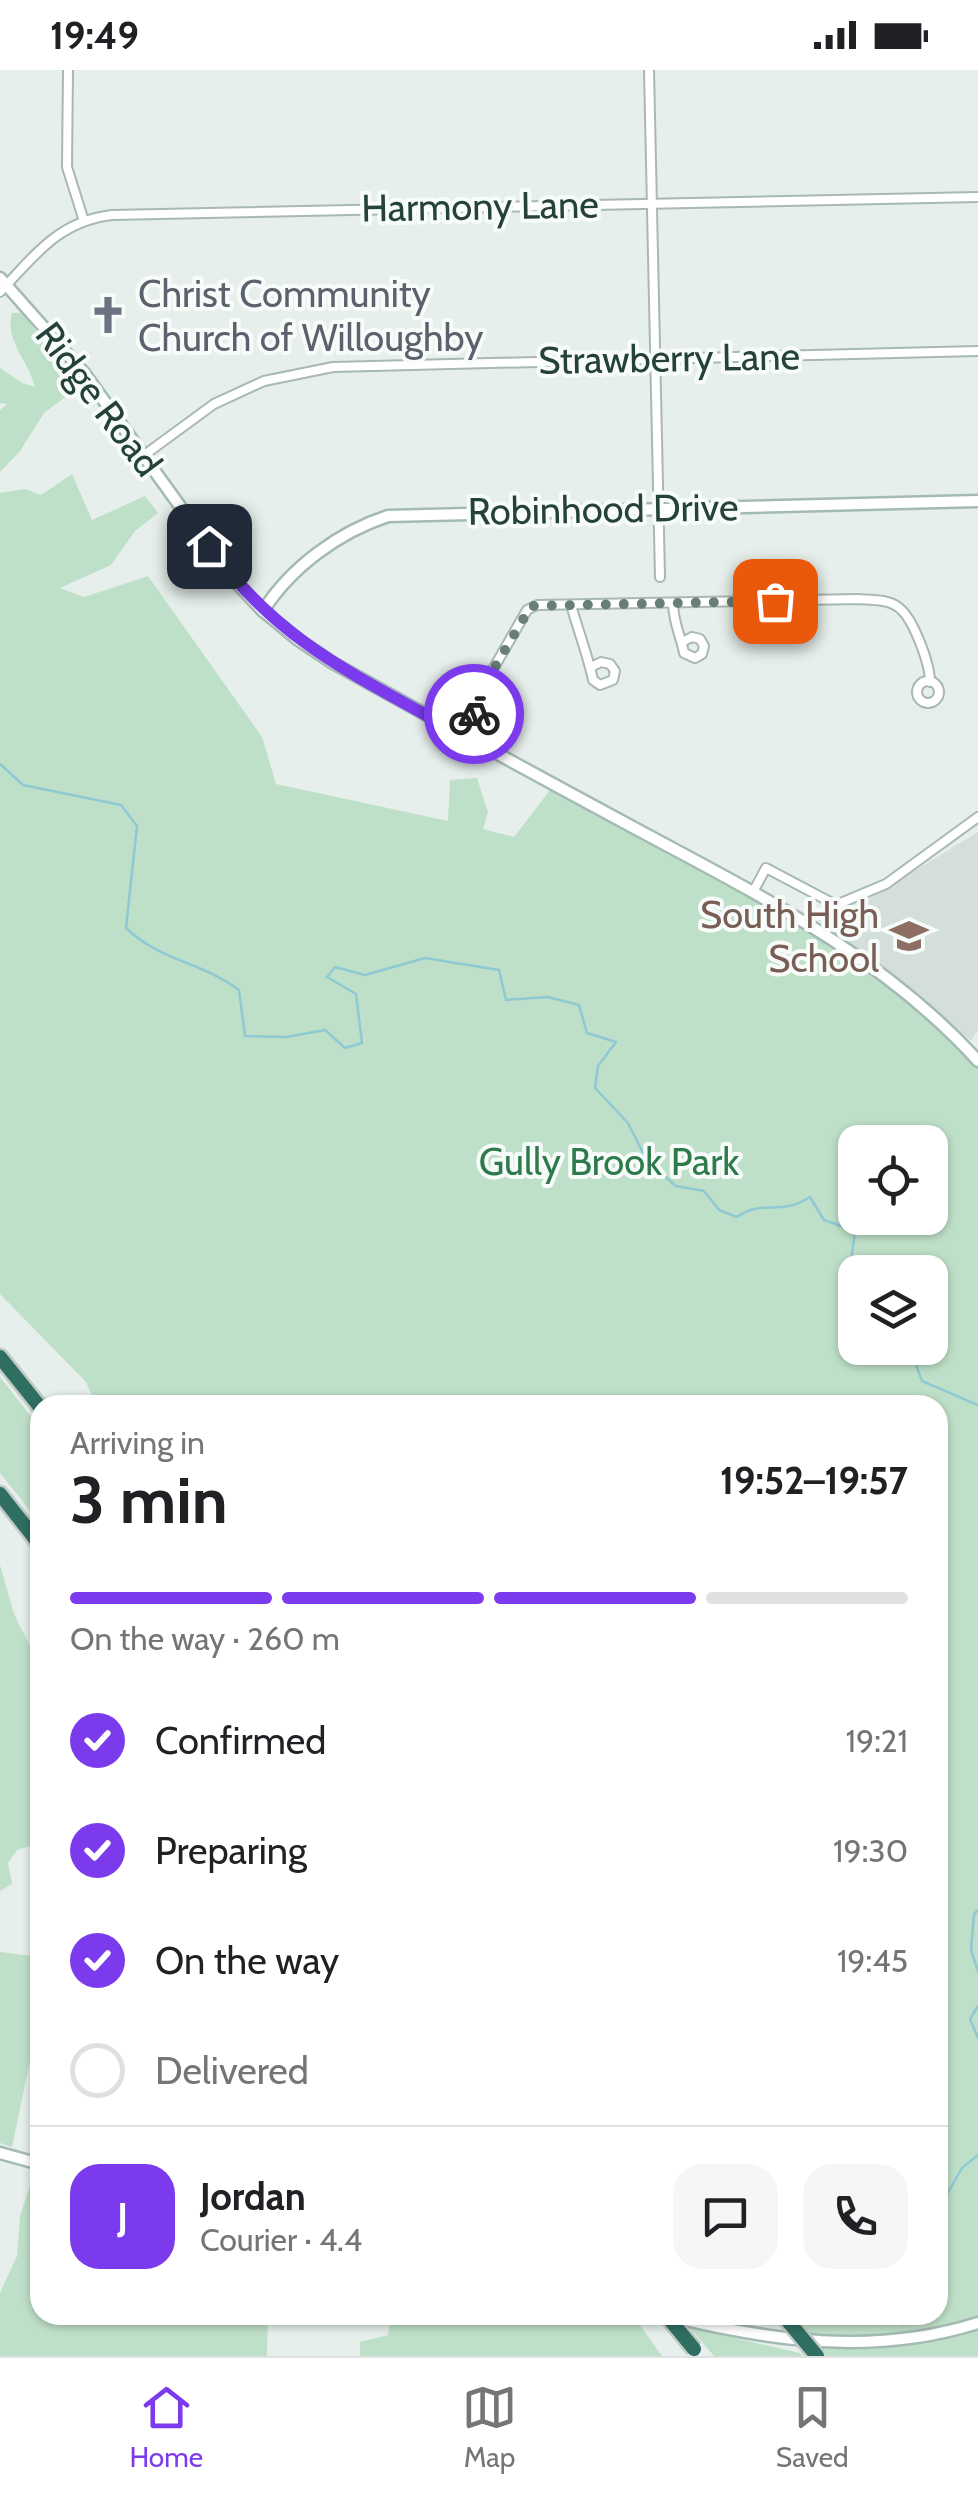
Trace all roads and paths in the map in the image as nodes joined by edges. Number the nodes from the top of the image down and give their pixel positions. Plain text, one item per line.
1 (68, 70) edge
2 (648, 70) edge
3 (978, 197) edge
4 (652, 202) junction
5 (83, 218) junction
6 (2, 285) edge
7 (978, 351) edge
8 (656, 357) junction
9 (143, 456) junction
10 (978, 501) edge
11 (657, 508) junction
12 (660, 577) dead end
13 (672, 603) junction
14 (570, 604) junction
15 (262, 611) junction
16 (684, 641) dead end
17 (593, 666) dead end
18 (930, 682) dead end
19 (464, 736) junction
20 (978, 817) edge
21 (753, 892) junction
22 (978, 1060) edge
23 (0, 1357) edge
24 (30, 1395) edge
25 (0, 1494) edge
26 (30, 1532) edge
27 (0, 2154) edge
28 (30, 2162) edge
29 (978, 2323) edge
30 (674, 2325) edge
31 (708, 2325) edge
32 (791, 2325) edge
33 (698, 2352) edge
34 (817, 2356) edge

1 - 5 street
2 - 4 street
3 - 4 street, Harmony Lane
4 - 5 street, Harmony Lane
4 - 8 street
5 - 6 street
6 - 9 main road, Ridge Road
7 - 8 street, Strawberry Lane
8 - 9 street, Strawberry Lane
8 - 11 street
9 - 15 main road, Ridge Road
10 - 11 main road, Robinhood Drive
11 - 12 street
11 - 15 main road, Robinhood Drive
13 - 14 street
13 - 16 street
13 - 18 street
14 - 17 street
14 - 19 street
15 - 19 main road, Ridge Road
19 - 21 main road, Ridge Road
20 - 21 street
21 - 22 main road, Ridge Road
23 - 24 highway
25 - 26 highway
27 - 28 main road
29 - 31 main road
30 - 33 highway, bridge
32 - 34 highway, bridge

